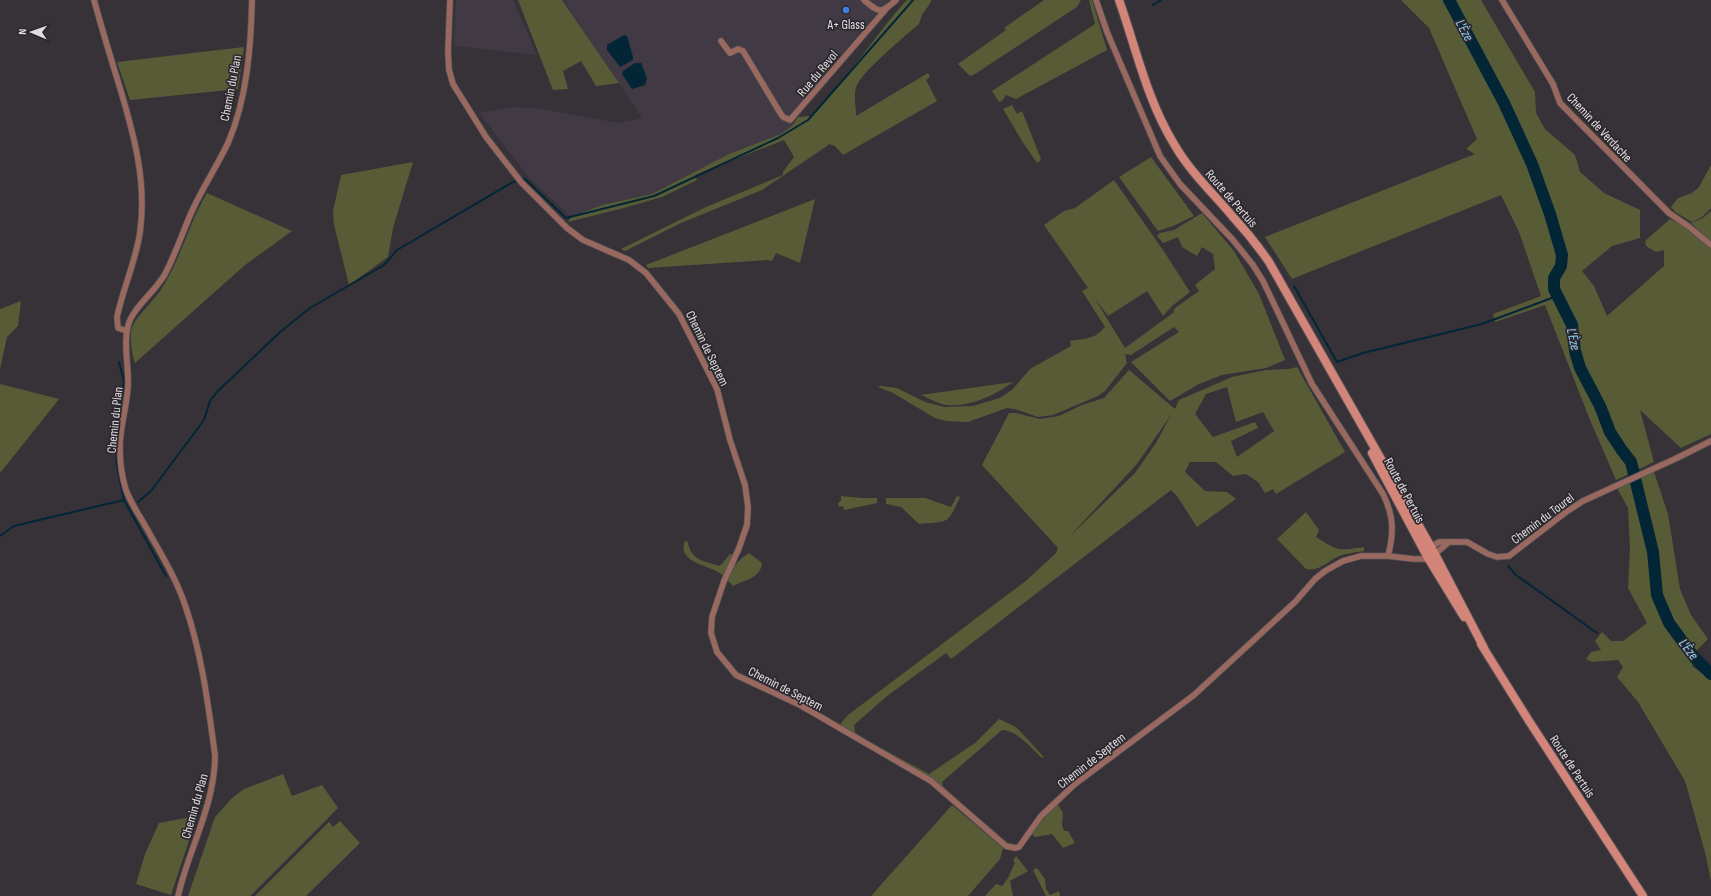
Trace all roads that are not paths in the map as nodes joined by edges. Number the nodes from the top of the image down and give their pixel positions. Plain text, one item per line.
1 (94, 0) edge
2 (252, 0) edge
3 (450, 0) edge
4 (864, 0) edge
5 (896, 0) edge
6 (1096, 0) edge
7 (1119, 0) edge
8 (1502, 0) edge
9 (886, 9) junction
10 (721, 41) dead end
11 (1711, 245) edge
12 (127, 330) junction
13 (1348, 401) junction
14 (1711, 441) edge
15 (1431, 553) junction
16 (1388, 556) junction
17 (178, 896) edge
18 (1643, 896) edge

1 - 12 street
2 - 12 street, Chemin du Plan
3 - 16 street, Chemin de Septem
4 - 9 street
5 - 9 street
6 - 16 street
7 - 13 main road, Route de Pertuis
8 - 11 street, Chemin de Verdache
9 - 10 street, Rue du Revol
12 - 17 street, Chemin du Plan
13 - 15 main road, Route de Pertuis
13 - 15 main road, Route de Pertuis
14 - 15 street, Chemin du Tourel
15 - 16 street, Chemin de Septem
15 - 18 main road, Route de Pertuis

